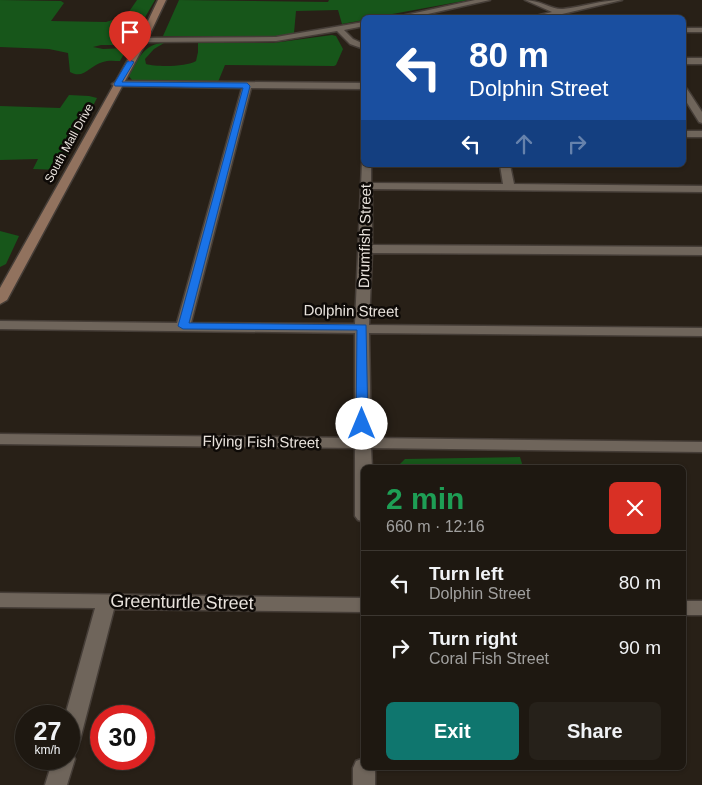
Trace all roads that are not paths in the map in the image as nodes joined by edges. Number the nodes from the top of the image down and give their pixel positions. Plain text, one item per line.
1 (162, 0) edge
2 (486, 0) edge
3 (529, 0) edge
4 (618, 0) edge
5 (558, 12) junction
6 (411, 15) edge
7 (545, 15) edge
8 (566, 15) edge
9 (361, 24) edge
10 (339, 28) junction
11 (686, 30) edge
12 (702, 30) edge
13 (143, 40) junction
14 (361, 47) edge
15 (686, 61) edge
16 (702, 62) edge
17 (117, 84) junction
18 (247, 86) junction
19 (361, 86) edge
20 (686, 94) edge
21 (702, 120) edge
22 (686, 134) edge
23 (702, 134) edge
24 (366, 167) edge
25 (505, 167) edge
26 (366, 186) junction
27 (510, 187) junction
28 (702, 189) edge
29 (366, 248) junction
30 (702, 251) edge
31 (0, 300) edge
32 (0, 325) edge
33 (183, 326) junction
34 (362, 327) junction
35 (702, 332) edge
36 (0, 440) edge
37 (362, 444) junction
38 (702, 447) edge
39 (363, 465) edge
40 (0, 600) edge
41 (107, 601) junction
42 (361, 605) edge
43 (686, 608) edge
44 (702, 608) edge
45 (79, 705) edge
46 (61, 770) edge
47 (364, 770) edge
48 (56, 785) edge
49 (364, 785) edge

1 - 13 street, South Mall Drive
2 - 6 street
3 - 5 street
4 - 5 street
5 - 7 street
5 - 8 street
9 - 10 street
10 - 13 street
10 - 14 street
11 - 12 street
13 - 17 street, South Mall Drive
15 - 16 street
17 - 18 street
17 - 31 street, South Mall Drive
18 - 19 street
18 - 33 street
20 - 21 street
22 - 23 street
24 - 26 street, Drumfish Street
25 - 27 street
26 - 27 street
26 - 29 street, Drumfish Street
27 - 28 street
29 - 30 street
29 - 34 street, Drumfish Street
32 - 33 street, Dolphin Street
33 - 34 street, Dolphin Street
34 - 35 street, Dolphin Street
34 - 37 street, Drumfish Street
36 - 37 street, Flying Fish Street
37 - 38 street, Flying Fish Street
37 - 39 street, Drumfish Street
40 - 41 street, Greenturtle Street
41 - 42 street, Greenturtle Street
41 - 45 street
43 - 44 street
46 - 48 street
47 - 49 street

